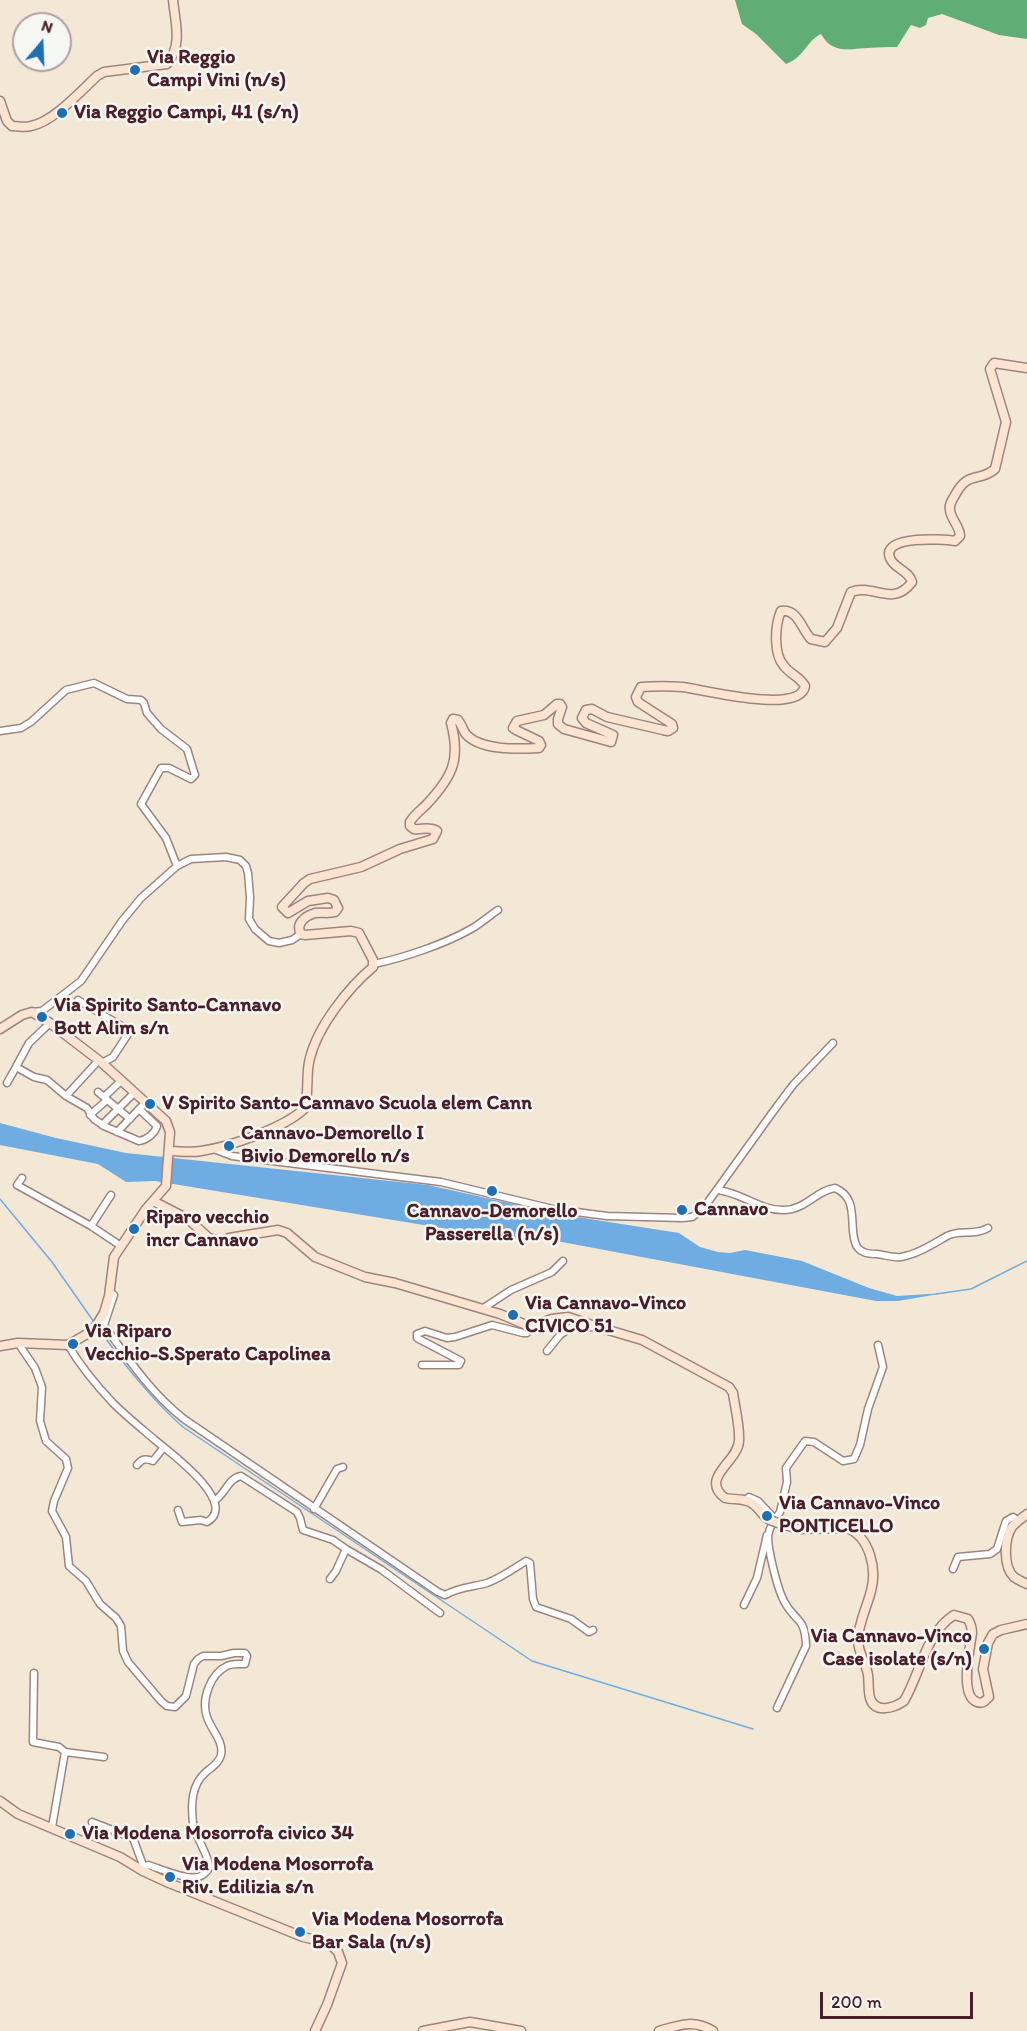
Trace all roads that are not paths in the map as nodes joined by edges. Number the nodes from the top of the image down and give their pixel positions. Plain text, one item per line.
1 (173, 0) edge
2 (0, 101) edge
3 (1027, 368) edge
4 (0, 731) edge
5 (177, 866) junction
6 (498, 910) dead end
7 (301, 934) junction
8 (374, 964) junction
9 (78, 1000) dead end
10 (32, 1012) junction
11 (50, 1023) junction
12 (0, 1029) edge
13 (833, 1043) dead end
14 (101, 1062) junction
15 (16, 1067) junction
16 (121, 1081) junction
17 (7, 1083) dead end
18 (134, 1093) junction
19 (66, 1096) junction
20 (103, 1096) junction
21 (142, 1106) junction
22 (119, 1108) junction
23 (90, 1115) junction
24 (130, 1119) junction
25 (102, 1125) junction
26 (117, 1132) junction
27 (213, 1149) junction
28 (169, 1153) junction
29 (22, 1178) dead end
30 (717, 1190) junction
31 (111, 1195) dead end
32 (153, 1201) junction
33 (91, 1226) junction
34 (988, 1228) dead end
35 (121, 1246) junction
36 (562, 1261) dead end
37 (109, 1294) junction
38 (482, 1309) junction
39 (531, 1327) junction
40 (598, 1327) junction
41 (18, 1343) junction
42 (68, 1345) junction
43 (878, 1345) dead end
44 (0, 1346) edge
45 (547, 1351) dead end
46 (422, 1365) dead end
47 (164, 1447) junction
48 (137, 1465) dead end
49 (343, 1467) dead end
50 (214, 1501) junction
51 (314, 1509) junction
52 (178, 1510) dead end
53 (1027, 1514) edge
54 (775, 1521) junction
55 (1018, 1521) junction
56 (768, 1534) junction
57 (346, 1549) junction
58 (953, 1569) dead end
59 (330, 1579) dead end
60 (1027, 1584) edge
61 (744, 1605) dead end
62 (440, 1613) dead end
63 (1027, 1624) edge
64 (592, 1630) dead end
65 (34, 1673) dead end
66 (777, 1708) dead end
67 (64, 1752) junction
68 (104, 1757) dead end
69 (0, 1801) edge
70 (92, 1822) dead end
71 (52, 1827) junction
72 (143, 1869) junction
73 (315, 2031) edge
74 (423, 2031) edge
75 (521, 2031) edge
76 (659, 2031) edge
77 (713, 2031) edge

1 - 2 street
3 - 7 street
4 - 5 street
5 - 7 street
5 - 10 street
6 - 8 street
7 - 8 street
8 - 27 street
9 - 14 street
10 - 11 street
10 - 12 street
11 - 14 street
11 - 15 street
13 - 30 street
14 - 16 street
14 - 19 street
15 - 17 street
15 - 19 street
16 - 18 street
16 - 20 street
18 - 21 street
18 - 22 street
19 - 23 street
20 - 22 street
20 - 23 street
21 - 24 street
21 - 26 street
21 - 28 street
22 - 24 street
22 - 25 street
23 - 25 street
24 - 26 street
25 - 26 street
27 - 28 street
27 - 30 street
28 - 32 street
29 - 33 street
30 - 34 street
31 - 33 street
32 - 35 street
32 - 38 street
33 - 35 street
35 - 37 street
36 - 38 street
37 - 42 street
37 - 51 street
38 - 39 street
39 - 40 street
39 - 46 street
40 - 45 street
40 - 54 street
41 - 42 street
41 - 44 street
41 - 72 street
42 - 47 street
43 - 54 street
47 - 48 street
47 - 50 street
49 - 51 street
50 - 52 street
50 - 57 street
51 - 64 street
53 - 55 street
54 - 56 street
54 - 63 street
55 - 58 street
55 - 60 street
56 - 61 street
56 - 66 street
57 - 59 street
57 - 62 street
65 - 67 street
67 - 68 street
67 - 71 street
69 - 71 street
70 - 72 street
71 - 72 street
72 - 73 street
74 - 75 street
76 - 77 street

